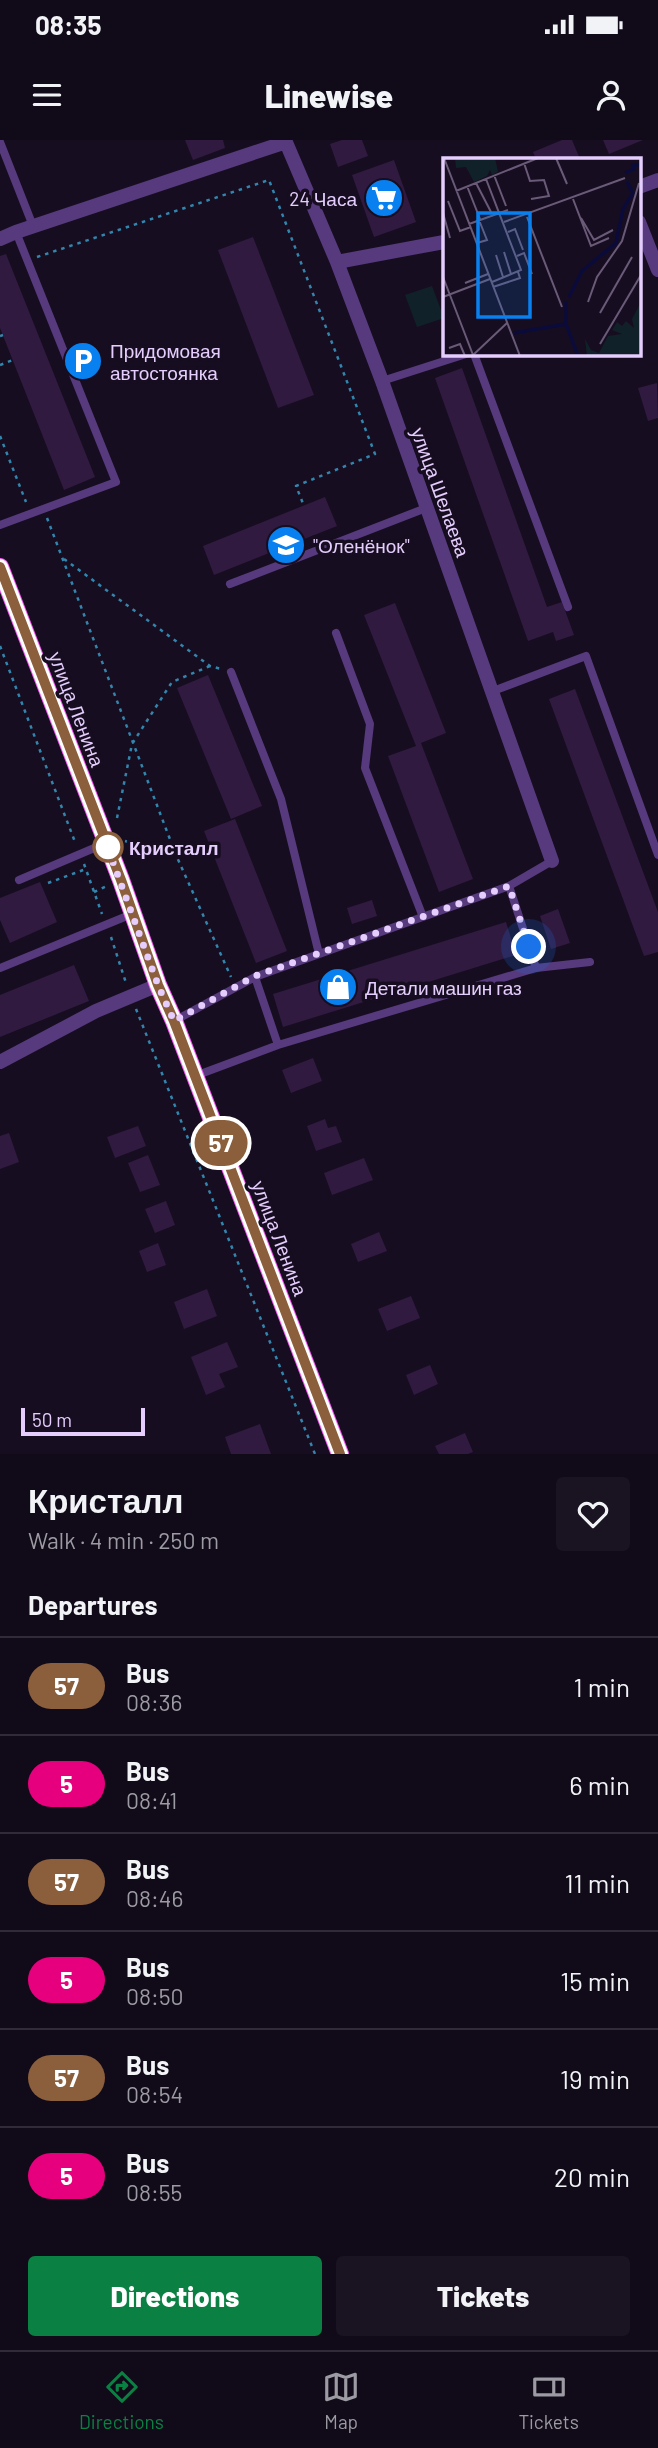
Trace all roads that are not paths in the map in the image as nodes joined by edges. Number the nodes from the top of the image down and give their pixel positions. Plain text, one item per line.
1 (287, 141) edge
2 (0, 142) edge
3 (658, 180) edge
4 (640, 187) edge
5 (640, 225) edge
6 (33, 226) junction
7 (16, 232) junction
8 (0, 239) edge
9 (443, 242) edge
10 (337, 262) junction
11 (658, 270) edge
12 (463, 355) edge
13 (474, 355) edge
14 (382, 381) junction
15 (426, 508) junction
16 (0, 525) edge
17 (0, 567) edge
18 (230, 584) dead end
19 (568, 607) dead end
20 (336, 633) dead end
21 (231, 672) road end
22 (494, 691) junction
23 (106, 843) junction
24 (658, 855) edge
25 (552, 861) joint
26 (19, 880) dead end
27 (509, 886) junction
28 (132, 914) junction
29 (423, 917) junction
30 (319, 954) junction
31 (590, 962) dead end
32 (0, 968) edge
33 (536, 968) junction
34 (255, 976) junction
35 (158, 985) junction
36 (174, 1021) junction
37 (278, 1045) junction
38 (0, 1062) edge
39 (195, 1076) junction
40 (340, 1454) edge

1 - 6 street
1 - 10 street, улица Шелаева
2 - 6 lane
3 - 4 street
5 - 11 street
6 - 7 street
7 - 8 street
7 - 16 lane
9 - 10 street
10 - 14 street, улица Шелаева
12 - 14 lane
13 - 19 lane
14 - 15 street, улица Шелаева
15 - 18 lane
15 - 22 street, улица Шелаева
17 - 23 main road, улица Ленина
20 - 29 lane
21 - 30 lane
22 - 24 lane
22 - 25 street, улица Шелаева
23 - 26 lane
23 - 28 main road, улица Ленина
25 - 27 lane
27 - 29 lane
27 - 33 lane
28 - 32 lane
28 - 35 main road, улица Ленина
29 - 30 lane
30 - 34 lane
31 - 33 lane
33 - 37 lane
34 - 36 lane
34 - 37 lane
35 - 36 main road, улица Ленина
35 - 38 street
36 - 39 main road, улица Ленина
37 - 39 lane
39 - 40 main road, улица Ленина

